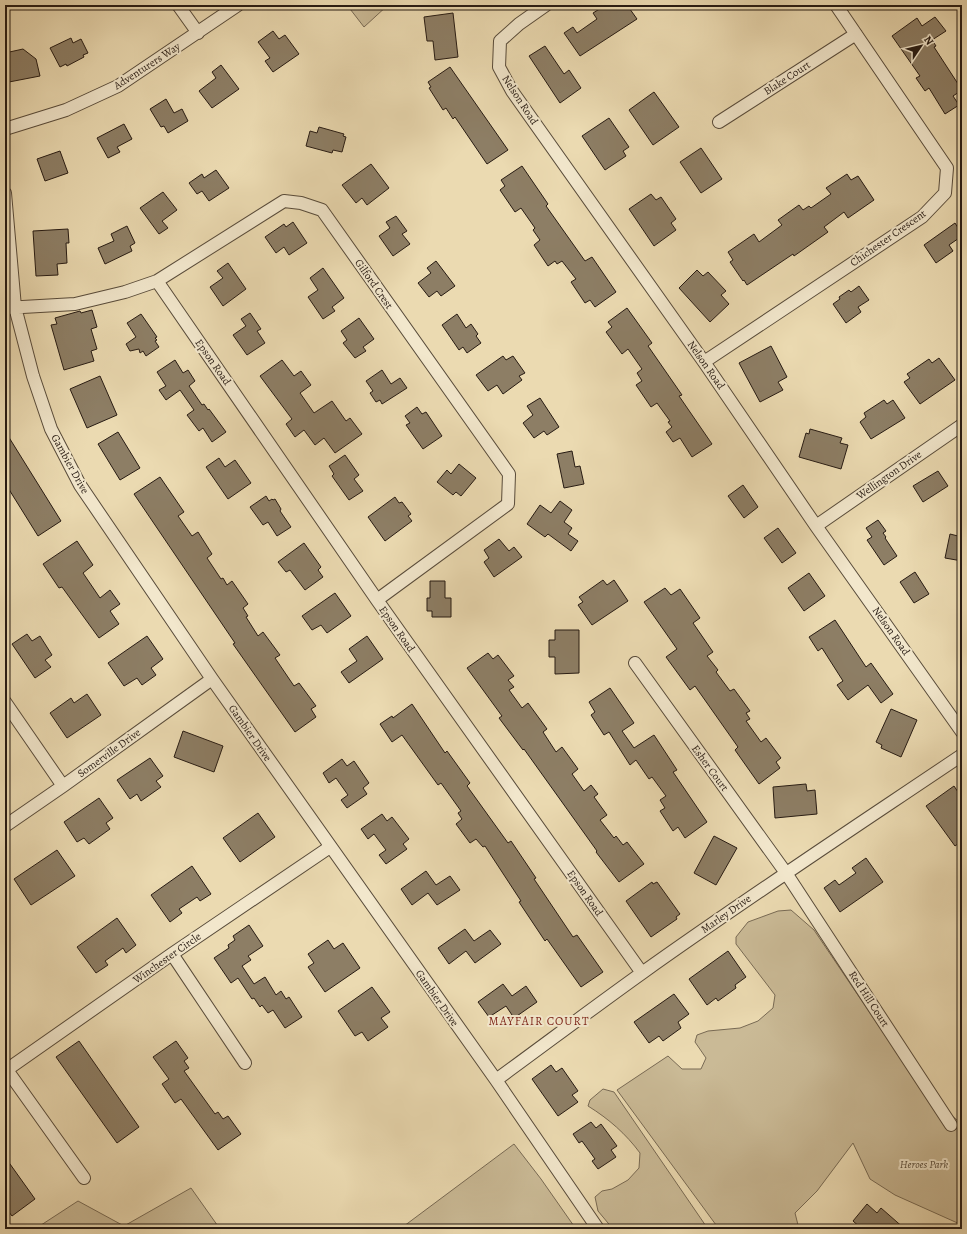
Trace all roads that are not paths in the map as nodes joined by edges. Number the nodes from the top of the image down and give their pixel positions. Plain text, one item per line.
1 (178, 5) edge
2 (238, 5) edge
3 (546, 5) edge
4 (836, 5) edge
5 (198, 33) junction
6 (856, 34) junction
7 (719, 122) dead end
8 (5, 129) edge
9 (5, 193) edge
10 (157, 281) junction
11 (10, 307) edge
12 (704, 362) junction
13 (962, 425) edge
14 (816, 526) junction
15 (377, 600) junction
16 (635, 663) dead end
17 (212, 679) junction
18 (5, 702) edge
19 (962, 732) edge
20 (962, 755) edge
21 (63, 786) junction
22 (5, 826) edge
23 (330, 847) junction
24 (786, 873) junction
25 (172, 954) junction
26 (642, 973) junction
27 (245, 1063) dead end
28 (6, 1071) edge
29 (496, 1080) junction
30 (951, 1125) dead end
31 (84, 1178) dead end
32 (598, 1229) edge

1 - 5 street
2 - 5 street, Adventurers Way
3 - 12 street, Nelson Road
4 - 6 street, Chichester Crescent
5 - 8 street, Adventurers Way
6 - 7 street, Blake Court
6 - 12 street, Chichester Crescent
9 - 11 street, Gambier Drive
10 - 11 street, Gilford Crest
10 - 15 street, Epson Road
10 - 15 street, Gilford Crest
11 - 17 street, Gambier Drive
12 - 14 street, Nelson Road
13 - 14 street, Wellington Drive
14 - 19 street, Nelson Road
15 - 26 street, Epson Road
16 - 24 street, Esher Court
17 - 21 street, Somerville Drive
17 - 23 street, Gambier Drive
18 - 21 street
20 - 24 street, Marley Drive
21 - 22 street, Somerville Drive
23 - 25 street, Winchester Circle
23 - 29 street, Gambier Drive
24 - 26 street, Marley Drive
24 - 30 street, Red Hill Court
25 - 27 street
25 - 28 street, Winchester Circle
26 - 29 street, Marley Drive
28 - 31 street
29 - 32 street, Gambier Drive

